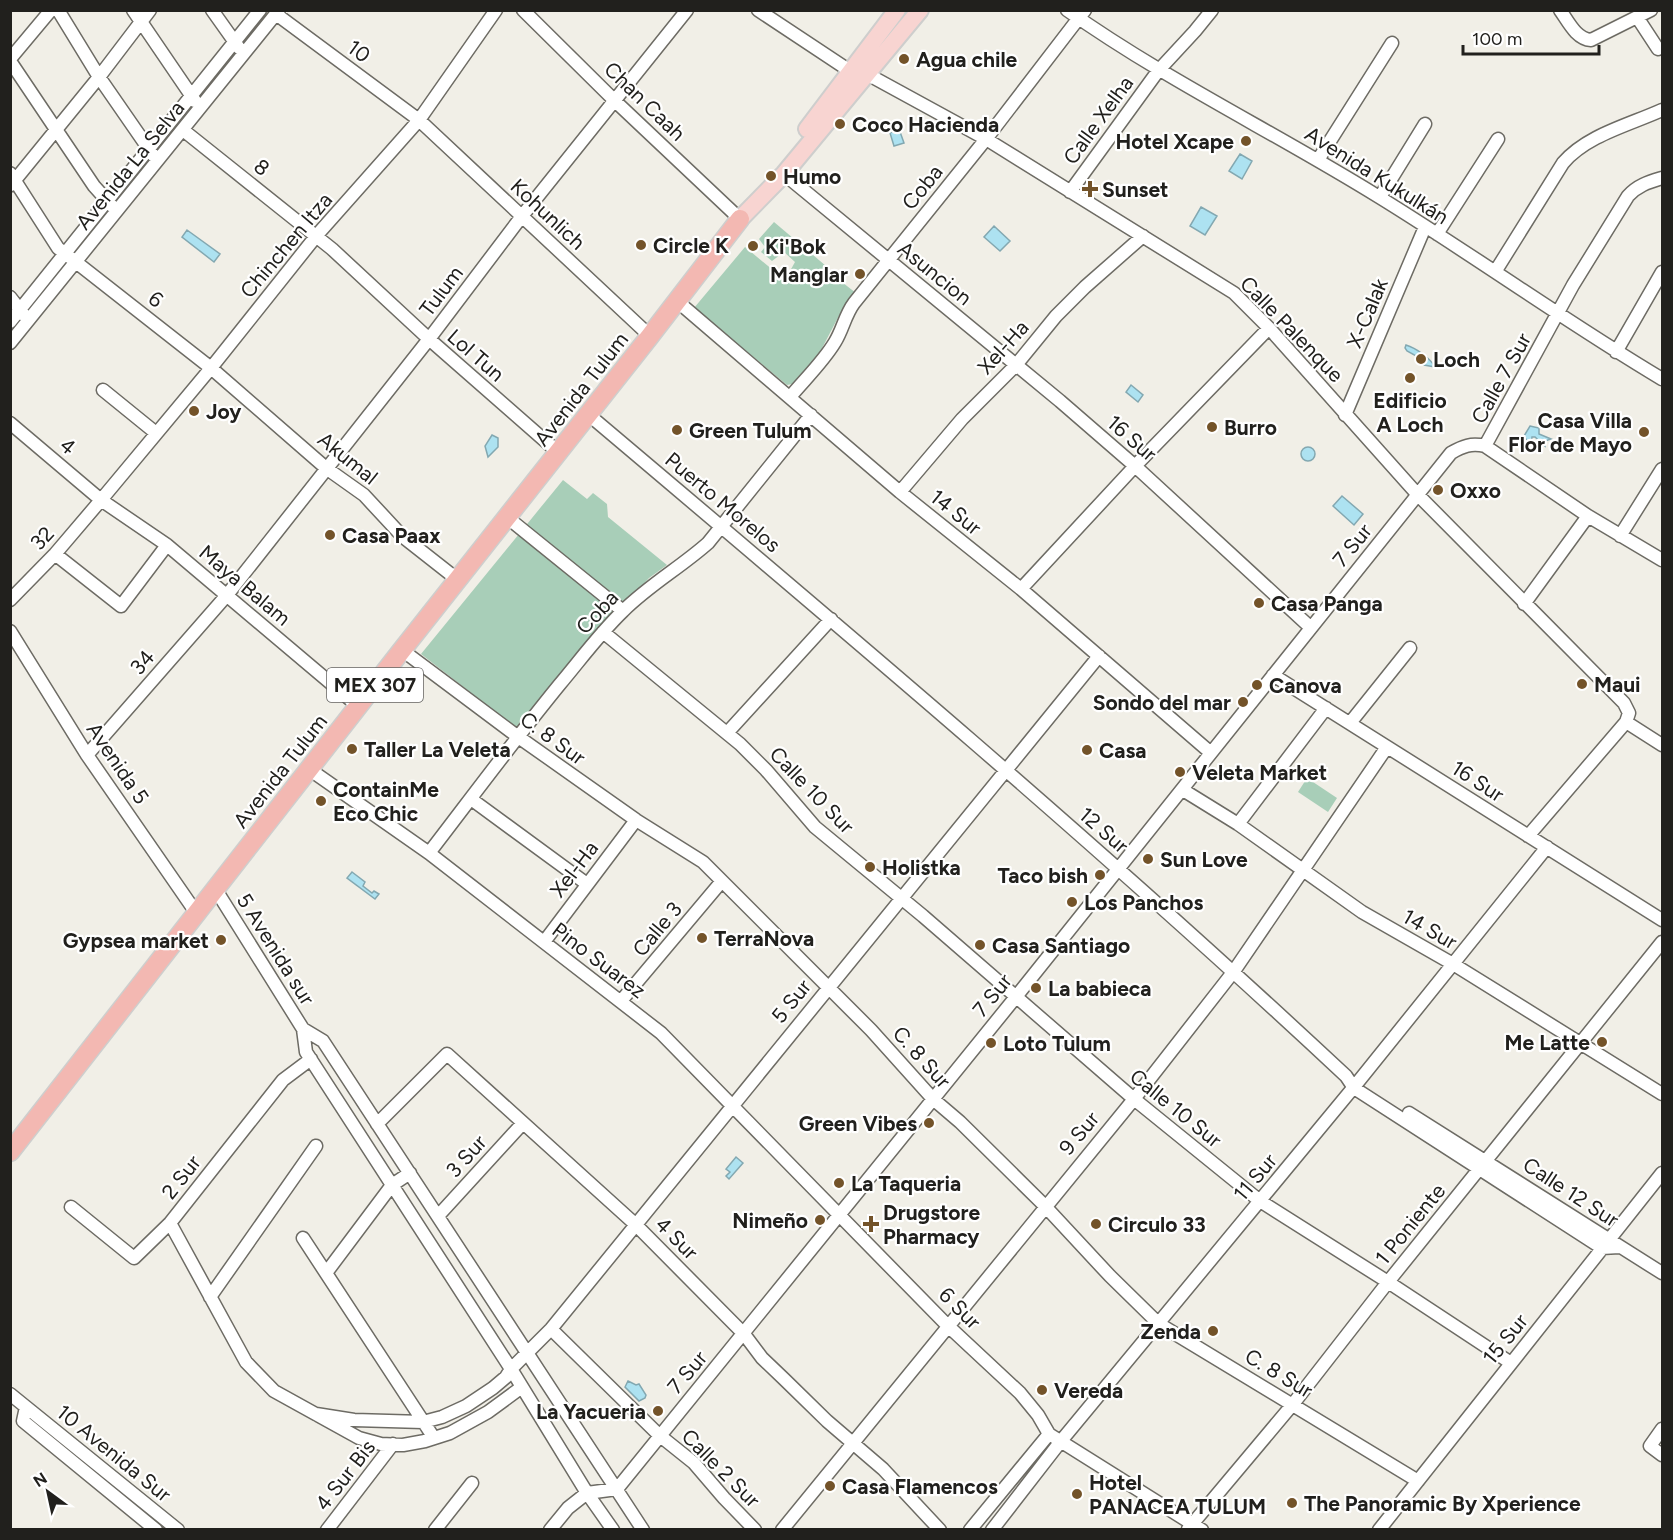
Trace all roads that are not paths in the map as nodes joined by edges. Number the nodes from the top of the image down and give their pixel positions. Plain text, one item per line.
1 (51, 10) edge
2 (58, 10) edge
3 (133, 10) edge
4 (150, 10) edge
5 (212, 10) edge
6 (260, 10) edge
7 (496, 10) edge
8 (524, 10) edge
9 (687, 10) edge
10 (758, 10) edge
11 (897, 10) edge
12 (920, 10) edge
13 (1066, 10) edge
14 (1212, 10) edge
15 (1560, 10) edge
16 (1651, 10) edge
17 (278, 12) edge
18 (1081, 15) edge
19 (1637, 17) junction
20 (141, 23) junction
21 (234, 43) junction
22 (1392, 43) dead end
23 (1658, 49) dead end
24 (244, 53) junction
25 (10, 60) edge
26 (1158, 71) junction
27 (859, 73) junction
28 (99, 77) junction
29 (191, 97) junction
30 (615, 101) junction
31 (201, 107) junction
32 (1662, 110) edge
33 (419, 120) junction
34 (1425, 124) dead end
35 (56, 128) junction
36 (183, 130) junction
37 (986, 139) junction
38 (1498, 139) dead end
39 (148, 150) junction
40 (159, 160) junction
41 (1318, 160) junction
42 (784, 174) junction
43 (1662, 178) edge
44 (12, 180) edge
45 (1070, 192) junction
46 (1380, 197) junction
47 (107, 202) junction
48 (117, 211) junction
49 (522, 216) junction
50 (740, 219) junction
51 (1425, 227) junction
52 (1437, 234) junction
53 (317, 236) junction
54 (1143, 236) junction
55 (65, 254) junction
56 (888, 260) junction
57 (76, 262) junction
58 (1495, 272) junction
59 (1662, 272) edge
60 (10, 297) edge
61 (677, 301) junction
62 (19, 311) junction
63 (1559, 314) junction
64 (30, 320) junction
65 (10, 322) edge
66 (1269, 328) junction
67 (650, 336) junction
68 (429, 339) junction
69 (10, 344) edge
70 (1616, 352) junction
71 (1016, 365) junction
72 (212, 368) junction
73 (1662, 379) edge
74 (104, 390) dead end
75 (790, 397) junction
76 (1060, 401) joint
77 (589, 414) junction
78 (811, 415) junction
79 (1346, 415) junction
80 (10, 423) edge
81 (156, 433) junction
82 (1485, 446) junction
83 (559, 453) junction
84 (1135, 466) junction
85 (326, 468) junction
86 (1662, 469) edge
87 (900, 492) junction
88 (1418, 495) junction
89 (101, 500) junction
90 (1588, 516) junction
91 (508, 518) junction
92 (721, 526) junction
93 (1620, 536) junction
94 (167, 545) junction
95 (55, 554) junction
96 (1662, 560) edge
97 (458, 580) junction
98 (1021, 589) junction
99 (227, 595) junction
100 (10, 600) edge
101 (1524, 604) junction
102 (623, 610) junction
103 (831, 619) junction
104 (1310, 627) junction
105 (10, 631) edge
106 (603, 632) junction
107 (1410, 648) dead end
108 (402, 650) junction
109 (1099, 656) junction
110 (1273, 675) junction
111 (359, 706) junction
112 (1326, 708) junction
113 (1627, 718) junction
114 (1350, 723) junction
115 (727, 733) junction
116 (517, 736) junction
117 (1662, 745) edge
118 (1387, 747) junction
119 (1211, 753) junction
120 (87, 755) junction
121 (309, 769) junction
122 (1006, 770) junction
123 (1182, 790) junction
124 (471, 799) junction
125 (636, 820) junction
126 (1238, 824) junction
127 (1528, 836) junction
128 (1547, 847) junction
129 (429, 854) junction
130 (1119, 868) junction
131 (1302, 870) junction
132 (722, 881) junction
133 (587, 884) junction
134 (216, 890) junction
135 (902, 899) junction
136 (197, 914) junction
137 (1662, 920) edge
138 (544, 942) junction
139 (1662, 942) edge
140 (1453, 964) junction
141 (1234, 971) junction
142 (828, 987) junction
143 (1015, 998) junction
144 (621, 1001) junction
145 (303, 1029) junction
146 (1580, 1045) junction
147 (311, 1059) junction
148 (1346, 1076) joint
149 (1356, 1085) junction
150 (1662, 1094) edge
151 (933, 1099) junction
152 (1134, 1099) junction
153 (733, 1106) junction
154 (522, 1123) junction
155 (377, 1124) junction
156 (316, 1146) dead end
157 (10, 1152) edge
158 (1483, 1165) junction
159 (410, 1173) junction
160 (1662, 1173) edge
161 (392, 1185) junction
162 (1260, 1201) junction
163 (1044, 1205) junction
164 (71, 1207) dead end
165 (839, 1213) junction
166 (438, 1216) junction
167 (170, 1223) junction
168 (635, 1224) junction
169 (303, 1238) dead end
170 (1610, 1245) junction
171 (326, 1272) junction
172 (1662, 1273) edge
173 (1388, 1282) junction
174 (210, 1297) junction
175 (947, 1324) junction
176 (1159, 1324) junction
177 (551, 1329) junction
178 (744, 1334) junction
179 (528, 1351) junction
180 (1510, 1363) junction
181 (511, 1369) junction
182 (522, 1388) junction
183 (10, 1394) edge
184 (1293, 1404) junction
185 (26, 1407) junction
186 (316, 1414) junction
187 (423, 1422) junction
188 (1662, 1429) edge
189 (1049, 1434) junction
190 (659, 1435) junction
191 (434, 1438) junction
192 (1061, 1441) junction
193 (852, 1443) junction
194 (393, 1444) junction
195 (1662, 1455) edge
196 (1418, 1481) junction
197 (472, 1483) dead end
198 (617, 1489) junction
199 (587, 1493) junction
200 (1194, 1528) edge
201 (156, 1530) edge
202 (178, 1530) edge
203 (327, 1530) edge
204 (435, 1530) edge
205 (550, 1530) edge
206 (613, 1530) edge
207 (644, 1530) edge
208 (755, 1530) edge
209 (782, 1530) edge
210 (940, 1530) edge
211 (970, 1530) edge
212 (992, 1530) edge
213 (1379, 1530) edge

1 - 25 street
2 - 28 street
3 - 20 street
4 - 20 street
5 - 21 street
6 - 21 street, Avenida La Selva
7 - 33 street, Chinchen Itza
8 - 30 street, Chan Caah
9 - 30 street, Tulum
10 - 27 street, Calle Palenque
11 - 27 main road, Avenida Tulum / MEX 307
12 - 27 main road, Avenida Tulum / MEX 307
13 - 18 street, Avenida Kukulkán
14 - 26 street, Calle Xelha
15 - 19 street
16 - 19 street
17 - 24 street, Avenida La Selva
17 - 33 street, 10
18 - 26 street, Avenida Kukulkán
18 - 37 street, Coba
19 - 23 street
20 - 28 street
20 - 29 street
21 - 24 street
21 - 29 street, Avenida La Selva
22 - 41 street
24 - 31 street, Avenida La Selva
25 - 35 street
26 - 41 street, Avenida Kukulkán
26 - 45 street, Calle Xelha
27 - 37 street, Calle Palenque
27 - 42 main road, Avenida Tulum / MEX 307
27 - 50 main road, Avenida Tulum / MEX 307
28 - 35 street
28 - 39 street
29 - 31 street
29 - 39 street, Avenida La Selva
30 - 49 street, Tulum
30 - 50 street, Chan Caah
31 - 36 street, Avenida La Selva
32 - 58 street
33 - 49 street, Kohunlich
33 - 53 street, Chinchen Itza
34 - 46 street
35 - 44 street
35 - 47 street
36 - 40 street, Avenida La Selva
36 - 53 street, 8
37 - 45 street, Calle Palenque
37 - 56 street, Coba
38 - 52 street
39 - 40 street
39 - 47 street, Avenida La Selva
40 - 48 street, Avenida La Selva
41 - 46 street, Avenida Kukulkán
42 - 50 main road, Avenida Tulum / MEX 307
42 - 56 street, Asuncion
43 - 63 street, Calle 7 Sur
44 - 55 street, 6
45 - 54 street, Calle Palenque
46 - 51 street, Avenida Kukulkán
47 - 48 street
47 - 55 street, Avenida La Selva
48 - 57 street, Avenida La Selva
49 - 67 street, Kohunlich
49 - 68 street, Tulum
50 - 61 highway, Avenida Tulum / MEX 307
51 - 52 street, Avenida Kukulkán
51 - 79 street, X-Calak
52 - 58 street, Avenida Kukulkán
53 - 68 street, Lol Tun
53 - 72 street, Chinchen Itza
54 - 66 street, Calle Palenque
54 - 71 street, Xel-Ha
55 - 57 street, 6
55 - 62 street, Avenida La Selva
56 - 71 street, Asuncion
56 - 75 street, Coba
57 - 64 street, Avenida La Selva
57 - 72 street, 6
58 - 63 street, Avenida Kukulkán
59 - 70 street
60 - 62 street
61 - 67 highway, Avenida Tulum / MEX 307
61 - 75 street, 14 Sur
62 - 64 street
62 - 65 street, Avenida La Selva
63 - 70 street, Avenida Kukulkán
63 - 82 street, Calle 7 Sur
64 - 69 street, Avenida La Selva
66 - 79 street, Calle Palenque
66 - 84 street
67 - 77 highway, Avenida Tulum / MEX 307
68 - 83 street, Lol Tun
68 - 85 street, Tulum
70 - 73 street, Avenida Kukulkán
71 - 76 street, Asuncion
71 - 87 street, Xel-Ha
72 - 81 street, Chinchen Itza
72 - 85 street, Akumal
74 - 81 street
75 - 78 street, 14 Sur
76 - 84 street, 16 Sur
77 - 83 highway, Avenida Tulum / MEX 307
77 - 92 street, Puerto Morelos
78 - 87 street, 14 Sur
78 - 92 street, Coba
79 - 88 street, Calle Palenque
80 - 89 street, 4
81 - 89 street, Chinchen Itza
82 - 88 street, Calle 7 Sur
82 - 90 street
83 - 91 highway, Avenida Tulum / MEX 307
84 - 98 street
84 - 104 street, 16 Sur
85 - 97 street, Akumal
85 - 99 street, Tulum
86 - 93 street
87 - 98 street, 14 Sur
88 - 101 street, Calle Palenque
88 - 104 street, 7 Sur
89 - 94 street, Maya Balam
89 - 95 street, 32
90 - 93 street
90 - 101 street
91 - 97 highway, Avenida Tulum / MEX 307
91 - 102 street
92 - 102 street, Coba
92 - 103 street, Puerto Morelos
93 - 96 street
94 - 95 street
94 - 99 street, Maya Balam
95 - 100 street, 32
97 - 108 highway, Avenida Tulum / MEX 307
98 - 109 street, 14 Sur
99 - 111 street, Maya Balam
99 - 120 street, 34
101 - 113 street, Calle Palenque
102 - 106 street, Coba
103 - 115 street
103 - 122 street, 12 Sur
104 - 110 street, 7 Sur
105 - 120 street, Avenida 5
106 - 115 street, Calle 10 Sur
106 - 116 street, Coba
107 - 114 street
108 - 111 highway, Avenida Tulum / MEX 307
108 - 116 street, C. 8 Sur
109 - 119 street, 14 Sur
109 - 122 street, 5 Sur
110 - 112 street, 16 Sur
110 - 119 street, 7 Sur
111 - 121 highway, Avenida Tulum / MEX 307
112 - 114 street, 16 Sur
112 - 126 street
113 - 117 street
113 - 127 street
114 - 118 street, 16 Sur
115 - 135 street, Calle 10 Sur
116 - 124 street, Coba
116 - 125 street, C. 8 Sur
118 - 127 street, 16 Sur
118 - 131 street, 9 Sur
119 - 123 street, 7 Sur
120 - 136 street, Avenida 5
121 - 129 street, Pino Suarez
121 - 134 highway, Avenida Tulum / MEX 307
122 - 130 street, 12 Sur
122 - 135 street, 5 Sur
123 - 126 street, 14 Sur
123 - 130 street, 7 Sur
124 - 129 street, Coba
124 - 133 street
125 - 132 street, C. 8 Sur
125 - 133 street, Xel-Ha
126 - 131 street, 14 Sur
127 - 128 street, 16 Sur
128 - 137 street, 16 Sur
128 - 140 street, 11 Sur
129 - 138 street, Pino Suarez
130 - 141 street, 12 Sur
130 - 143 street, 7 Sur
131 - 140 street, 14 Sur
131 - 141 street, 9 Sur
132 - 142 street, C. 8 Sur
132 - 144 street, Calle 3
133 - 138 street, Xel-Ha
134 - 136 highway, Avenida Tulum / MEX 307
134 - 145 street, 5 Avenida sur
135 - 142 street, 5 Sur
135 - 143 street, Calle 10 Sur
136 - 157 highway, Avenida Tulum / MEX 307
138 - 144 street, Pino Suarez
139 - 146 street, 1 Poniente
140 - 146 street, 14 Sur
140 - 149 street, 11 Sur
141 - 148 street, 12 Sur
141 - 152 street, 9 Sur
142 - 151 street, C. 8 Sur
142 - 153 street, 5 Sur
143 - 151 street, 7 Sur
143 - 152 street, Calle 10 Sur
144 - 153 street, Pino Suarez
145 - 147 street
145 - 155 street
146 - 150 street, 14 Sur
146 - 158 street, 1 Poniente
147 - 161 street
147 - 167 street, 2 Sur
148 - 149 street, Calle 12 Sur
149 - 158 street, Calle 12 Sur
149 - 162 street, 11 Sur
151 - 163 street, C. 8 Sur
151 - 165 street, 7 Sur
152 - 162 street, Calle 10 Sur
152 - 163 street, 9 Sur
153 - 165 street, Pino Suarez
153 - 168 street, 5 Sur
154 - 155 street, 4 Sur
154 - 166 street, 3 Sur
154 - 168 street, 4 Sur
155 - 159 street
156 - 174 street
158 - 170 street, Calle 12 Sur
158 - 173 street, 1 Poniente
159 - 161 street
159 - 166 street
160 - 170 street, 15 Sur
161 - 171 street
161 - 181 street
162 - 173 street, Calle 10 Sur
162 - 176 street, 11 Sur
163 - 175 street, 9 Sur
163 - 176 street, C. 8 Sur
164 - 167 street, 2 Sur
165 - 175 street, 6 Sur
165 - 178 street, 7 Sur
166 - 179 street
167 - 174 street
168 - 177 street, 5 Sur
168 - 178 street, 4 Sur
169 - 171 street
170 - 172 street, Calle 12 Sur
170 - 180 street, 15 Sur
171 - 187 street
173 - 180 street, Calle 10 Sur
173 - 184 street, 1 Poniente
174 - 186 street
175 - 189 street, 6 Sur
175 - 193 street, 9 Sur
176 - 184 street, C. 8 Sur
176 - 192 street, 11 Sur
177 - 179 street, 5 Sur
177 - 190 street, Calle 2 Sur
178 - 190 street, 7 Sur
178 - 193 street, 4 Sur
179 - 181 street, 5 Sur
179 - 198 street
180 - 196 street, 15 Sur
181 - 182 street
181 - 187 street, 5 Sur
182 - 191 street
182 - 199 street
183 - 185 street, 10 Avenida Sur
184 - 196 street, C. 8 Sur
184 - 200 street, 1 Poniente
185 - 201 street
185 - 202 street, 10 Avenida Sur
186 - 187 street, 5 Sur
186 - 194 street
187 - 191 street
188 - 195 street
189 - 192 street
189 - 211 street
190 - 198 street, 7 Sur
190 - 208 street, Calle 2 Sur
191 - 194 street
192 - 200 street
192 - 212 street, 11 Sur
193 - 209 street, 9 Sur
193 - 210 street, 4 Sur
194 - 203 street, 4 Sur Bis
196 - 213 street, 15 Sur
197 - 204 street
198 - 199 street
198 - 207 street
199 - 205 street
199 - 206 street

